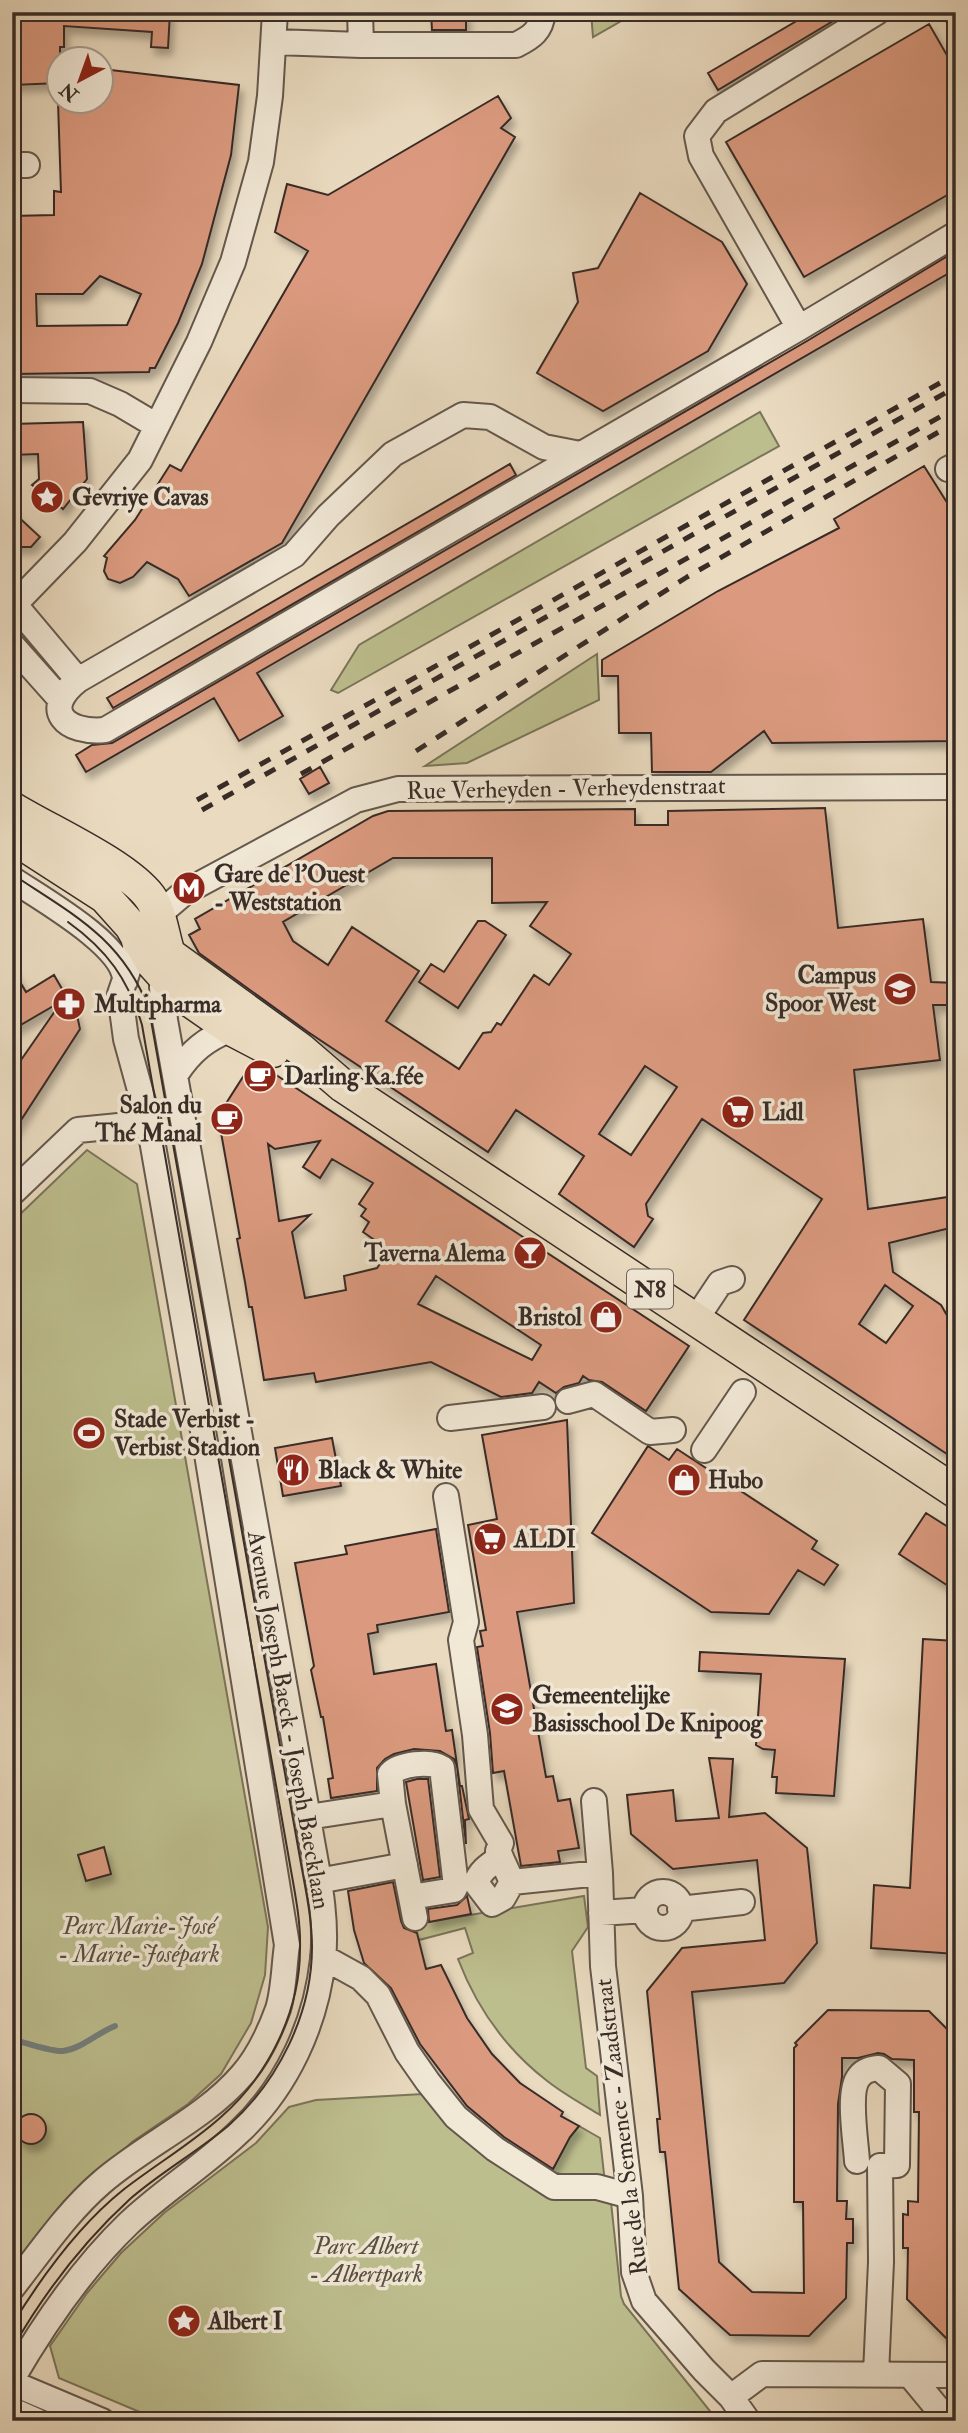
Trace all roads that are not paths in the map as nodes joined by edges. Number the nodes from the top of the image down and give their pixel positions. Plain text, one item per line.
1 (275, 12) edge
2 (360, 12) edge
3 (543, 12) edge
4 (877, 12) edge
5 (275, 42) junction
6 (361, 45) junction
7 (956, 234) edge
8 (799, 328) junction
9 (12, 390) edge
10 (157, 426) junction
11 (580, 454) junction
12 (14, 606) edge
13 (12, 645) edge
14 (78, 680) junction
15 (61, 700) junction
16 (956, 787) edge
17 (12, 795) edge
18 (12, 808) edge
19 (43, 827) junction
20 (12, 836) edge
21 (12, 879) edge
22 (158, 915) junction
23 (107, 949) junction
24 (131, 961) junction
25 (164, 972) junction
26 (232, 1029) junction
27 (176, 1074) junction
28 (344, 1086) junction
29 (149, 1123) junction
30 (12, 1193) edge
31 (724, 1273) dead end
32 (691, 1316) junction
33 (743, 1392) dead end
34 (568, 1401) dead end
35 (543, 1407) dead end
36 (450, 1418) dead end
37 (673, 1430) dead end
38 (704, 1450) dead end
39 (956, 1492) edge
40 (446, 1496) dead end
41 (594, 1801) dead end
42 (393, 1804) junction
43 (308, 1818) junction
44 (501, 1857) junction
45 (405, 1865) junction
46 (600, 1873) junction
47 (318, 1881) junction
48 (512, 1882) junction
49 (742, 1902) dead end
50 (601, 1913) junction
51 (323, 1957) junction
52 (857, 2161) dead end
53 (629, 2196) junction
54 (12, 2288) edge
55 (876, 2374) junction
56 (910, 2375) junction
57 (956, 2375) edge
58 (12, 2381) edge
59 (731, 2397) junction
60 (12, 2410) edge
61 (37, 2421) edge
62 (103, 2421) edge
63 (748, 2421) edge
64 (948, 2421) edge

1 - 5 street
2 - 6 street
3 - 6 street
4 - 8 street
5 - 6 street
5 - 10 street
7 - 8 street
8 - 11 street
9 - 10 street
10 - 12 street
11 - 14 street
11 - 15 street
12 - 14 street
13 - 15 street
14 - 15 street
16 - 22 street, Rue Verheyden - Verheydenstraat
17 - 19 street
18 - 19 main road
19 - 22 main road
20 - 24 main road, N8
21 - 23 street
22 - 24 street, Rue Verheyden - Verheydenstraat
22 - 25 main road
23 - 24 street
23 - 24 street
24 - 25 main road, N8
24 - 29 street, Avenue Joseph Baeck - Joseph Baecklaan
25 - 26 main road, N8
25 - 27 street, Avenue Joseph Baeck - Joseph Baecklaan
25 - 28 main road, N8
26 - 27 street
26 - 28 main road, N8
27 - 43 street, Avenue Joseph Baeck - Joseph Baecklaan
28 - 32 main road, N8
29 - 30 street
29 - 54 street, Avenue Joseph Baeck - Joseph Baecklaan
31 - 32 street
32 - 39 main road, N8
33 - 38 street
34 - 37 street
35 - 36 street
40 - 44 street
41 - 46 street, Rue de la Semence - Zaadstraat
42 - 43 street
42 - 45 street
42 - 45 street
43 - 47 street, Avenue Joseph Baeck - Joseph Baecklaan
44 - 48 street
44 - 48 street
45 - 47 street
46 - 48 street
46 - 50 street, Rue de la Semence - Zaadstraat
47 - 51 street, Avenue Joseph Baeck - Joseph Baecklaan
49 - 50 street
50 - 53 street, Rue de la Semence - Zaadstraat
51 - 53 street
51 - 58 street, Avenue Joseph Baeck - Joseph Baecklaan
52 - 55 street
53 - 59 street, Rue de la Semence - Zaadstraat
55 - 56 street
55 - 59 street
56 - 57 street
56 - 64 street
58 - 62 street
59 - 63 street, Rue de la Semence - Zaadstraat
60 - 61 street

